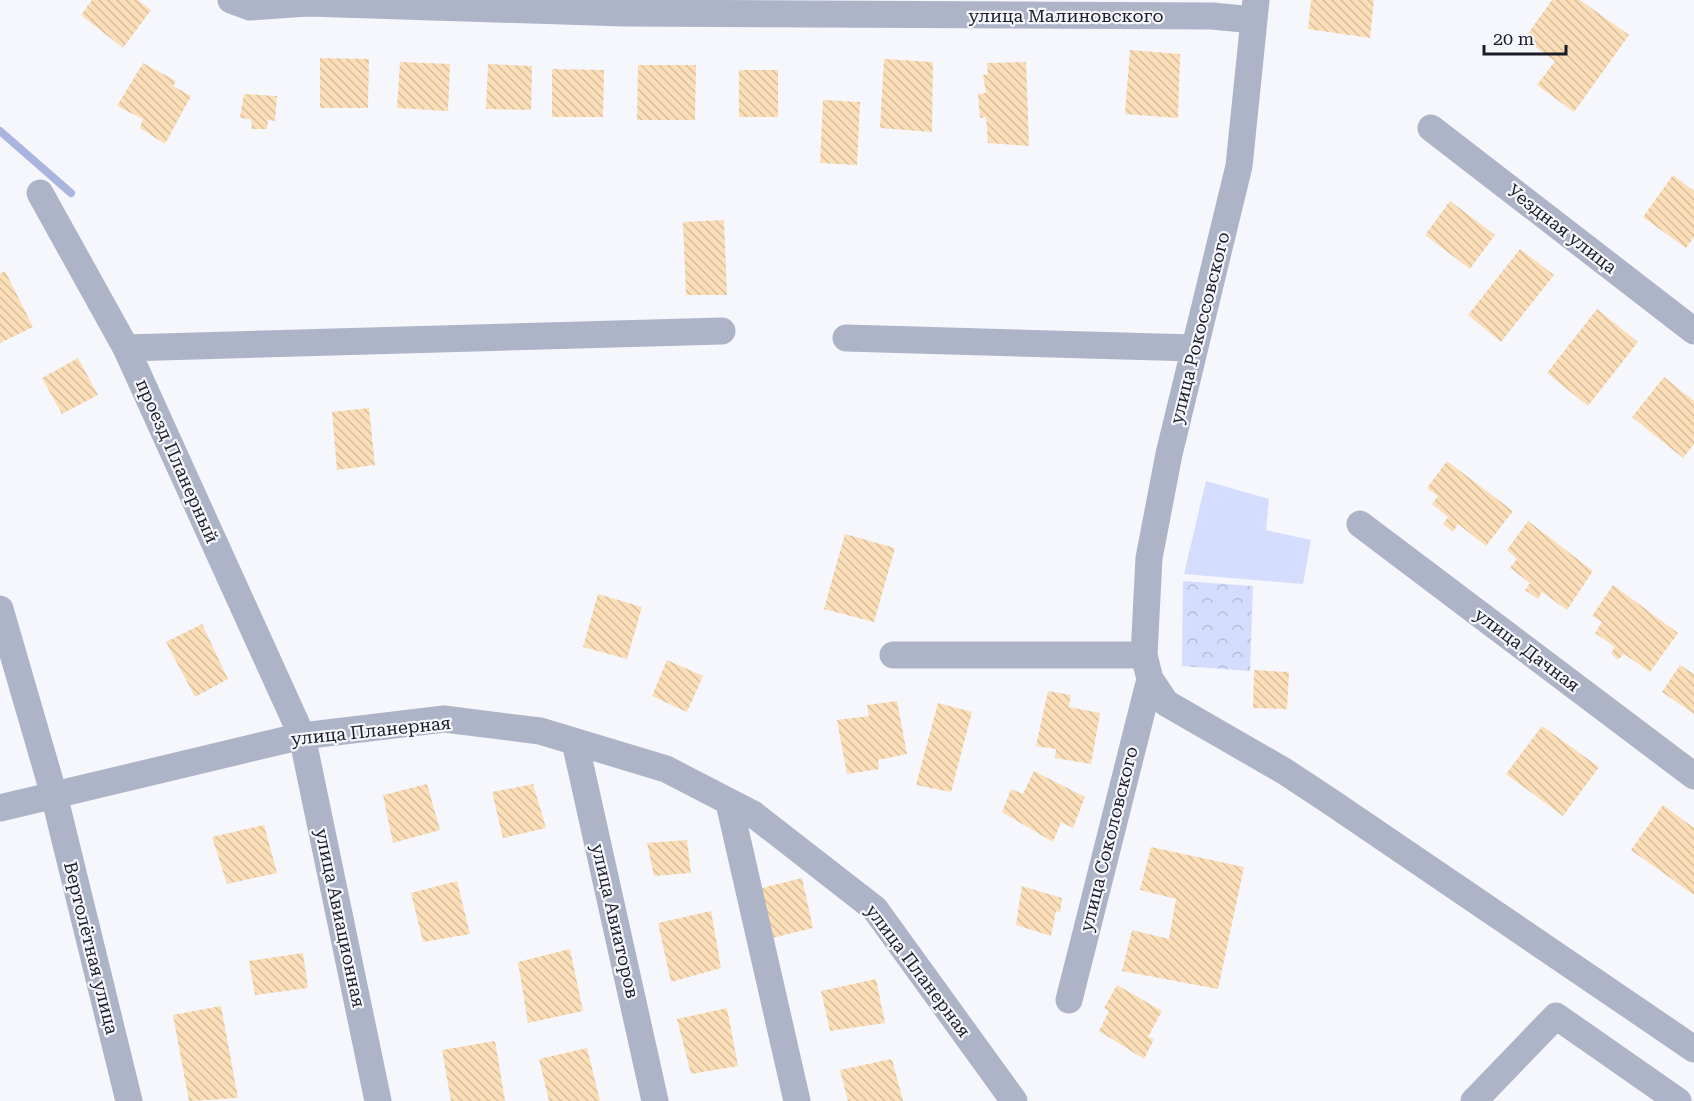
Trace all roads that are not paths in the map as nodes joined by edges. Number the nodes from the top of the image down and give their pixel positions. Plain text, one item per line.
1 (231, 0) edge
2 (309, 1) edge
3 (625, 7) edge
4 (946, 8) edge
5 (1255, 10) edge
6 (1431, 128) dead end
7 (40, 193) dead end
8 (722, 331) dead end
9 (1694, 331) edge
10 (846, 338) dead end
11 (126, 348) junction
12 (1194, 348) junction
13 (1360, 524) dead end
14 (0, 609) edge
15 (893, 655) dead end
16 (1147, 667) junction
17 (302, 736) junction
18 (575, 742) junction
19 (1694, 776) edge
20 (54, 795) junction
21 (729, 803) junction
22 (0, 808) edge
23 (1069, 1000) dead end
24 (1694, 1049) edge
25 (129, 1101) edge
26 (378, 1101) edge
27 (656, 1101) edge
28 (797, 1101) edge
29 (1014, 1101) edge
30 (1474, 1101) edge
31 (1678, 1101) edge

1 - 2 street, улица Малиновского
2 - 3 street, улица Малиновского
3 - 4 street, улица Малиновского
4 - 5 street, улица Малиновского
5 - 12 street, улица Рокоссовского
6 - 9 street, Уездная улица
7 - 11 street, проезд Планерный
8 - 11 street
10 - 12 street
11 - 17 street, проезд Планерный
12 - 16 street, улица Рокоссовского
13 - 19 street, улица Дачная
14 - 20 street, Вертолётная улица
15 - 16 street
16 - 23 street, улица Соколовского
16 - 24 street
17 - 18 street, улица Планерная
17 - 20 street, улица Планерная
17 - 26 street, улица Авиационная
18 - 21 street, улица Планерная
18 - 27 street, улица Авиаторов
20 - 22 street, улица Планерная
20 - 25 street, Вертолётная улица
21 - 28 street
21 - 29 street, улица Планерная
30 - 31 street

